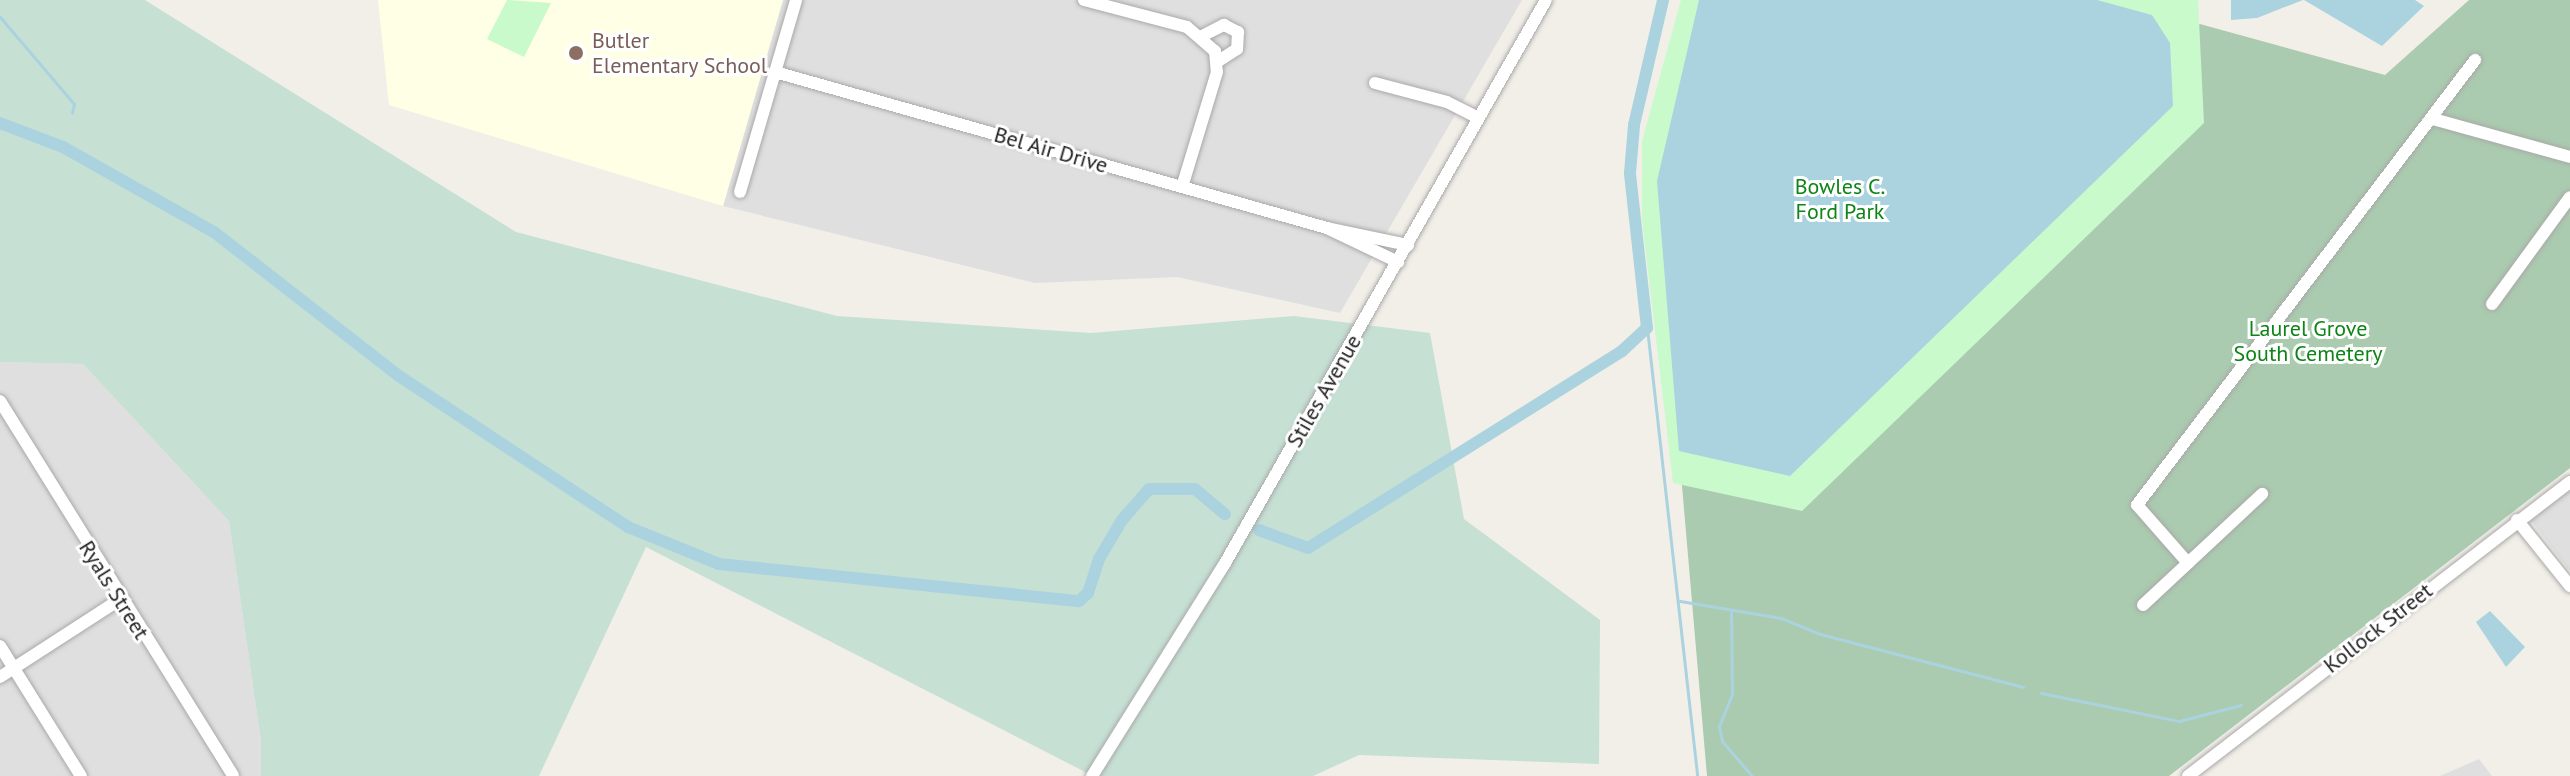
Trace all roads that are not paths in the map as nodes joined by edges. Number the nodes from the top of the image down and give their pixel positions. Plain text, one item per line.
1 (796, 0) edge
2 (1084, 0) edge
3 (1546, 0) edge
4 (1099, 2) edge
5 (1202, 36) junction
6 (2475, 60) dead end
7 (1217, 62) junction
8 (775, 72) junction
9 (1375, 83) dead end
10 (1477, 117) junction
11 (2433, 119) junction
12 (2570, 157) edge
13 (1182, 187) junction
14 (740, 192) dead end
15 (2570, 197) edge
16 (1327, 228) junction
17 (1408, 245) junction
18 (1398, 262) junction
19 (2492, 304) dead end
20 (0, 401) edge
21 (2570, 482) edge
22 (2262, 494) dead end
23 (2517, 520) junction
24 (2188, 563) junction
25 (2570, 586) edge
26 (119, 600) junction
27 (2143, 605) dead end
28 (0, 646) edge
29 (14, 670) junction
30 (0, 677) edge
31 (81, 776) edge
32 (233, 776) edge
33 (1092, 776) edge
34 (2188, 776) edge

1 - 8 street
2 - 4 street
3 - 10 street, Stiles Avenue
4 - 5 street
5 - 7 street
5 - 7 street
6 - 11 street
7 - 13 street
8 - 13 street, Bel Air Drive
8 - 14 street
9 - 10 street
10 - 17 street, Stiles Avenue
11 - 12 street
11 - 24 street
13 - 16 street, Bel Air Drive
15 - 19 street
16 - 17 street, Bel Air Drive
16 - 18 street, Bel Air Drive
17 - 18 street, Stiles Avenue
18 - 33 street, Stiles Avenue
20 - 26 street, Ryals Street
21 - 23 street, Kollock Street
22 - 24 street
23 - 25 street
23 - 34 street, Kollock Street
24 - 27 street
26 - 29 street
26 - 32 street, Ryals Street
28 - 29 street
29 - 30 street
29 - 31 street

